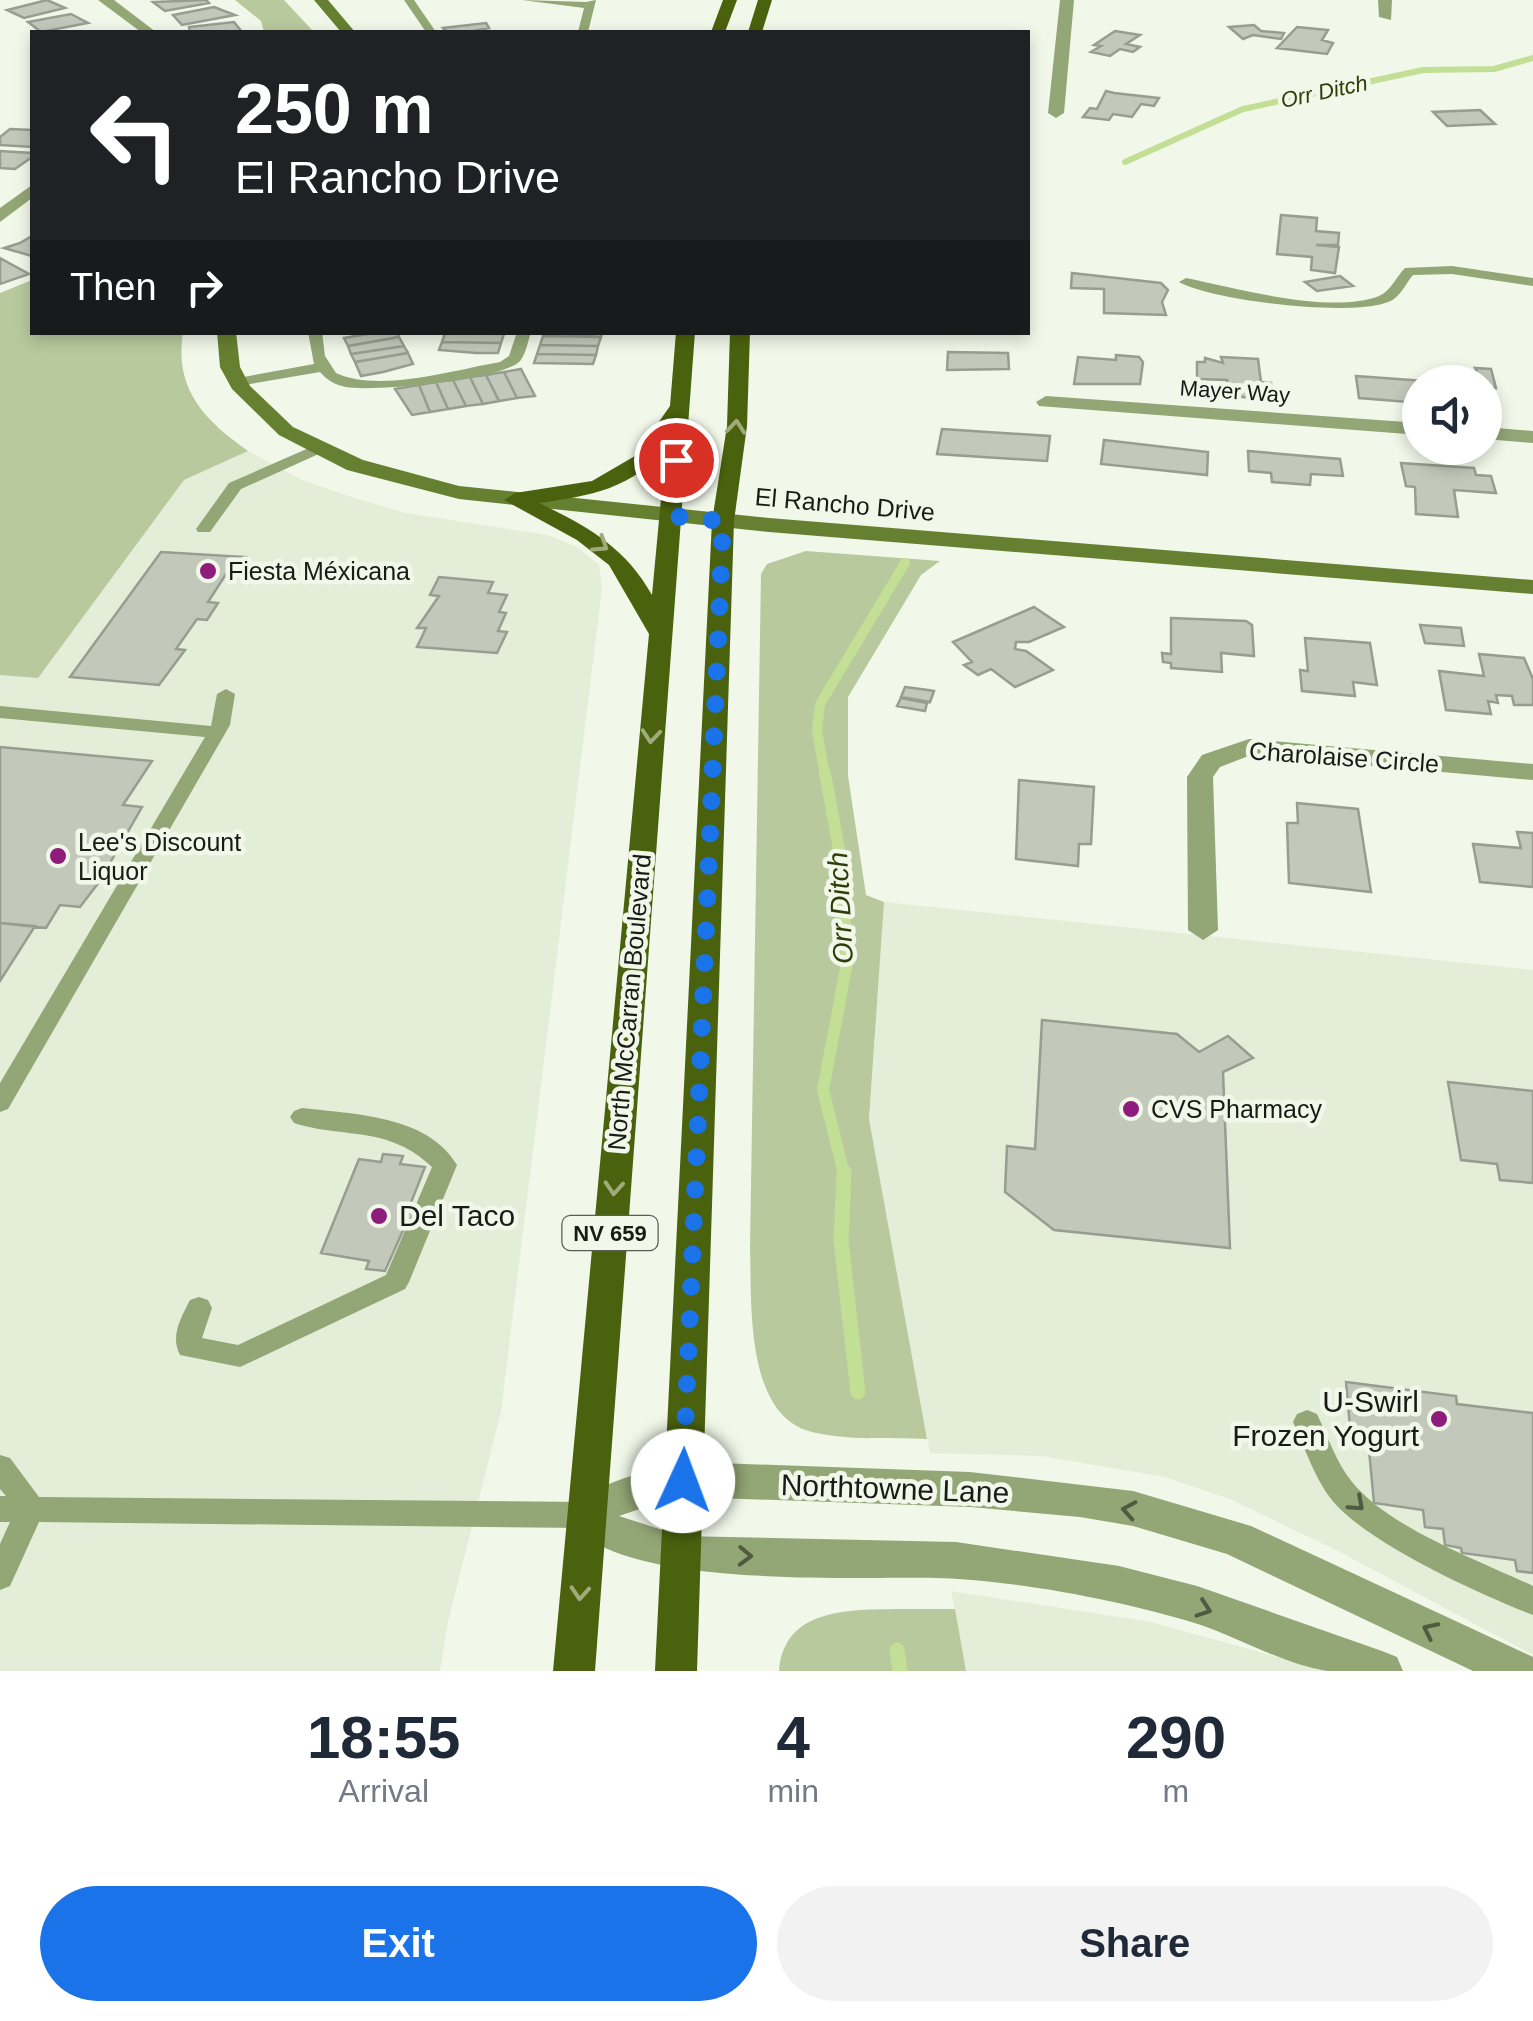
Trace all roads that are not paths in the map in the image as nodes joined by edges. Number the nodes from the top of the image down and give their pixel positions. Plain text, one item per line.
1 (105, 0) edge
2 (321, 0) edge
3 (410, 0) edge
4 (527, 0) edge
5 (730, 0) edge
6 (765, 0) edge
7 (1067, 0) edge
8 (1385, 0) edge
9 (590, 2) edge
10 (1386, 17) dead end
11 (146, 30) edge
12 (346, 30) edge
13 (431, 30) edge
14 (583, 30) edge
15 (719, 30) edge
16 (755, 30) edge
17 (1056, 113) dead end
18 (30, 192) edge
19 (0, 217) edge
20 (1186, 282) dead end
21 (1533, 282) edge
22 (226, 335) edge
23 (315, 335) edge
24 (523, 335) edge
25 (686, 335) edge
26 (740, 335) edge
27 (324, 367) junction
28 (238, 382) junction
29 (1046, 402) dead end
30 (680, 406) junction
31 (1402, 428) edge
32 (1502, 435) edge
33 (1533, 437) edge
34 (318, 450) junction
35 (515, 500) junction
36 (671, 516) junction
37 (723, 521) junction
38 (204, 529) dead end
39 (1533, 586) edge
40 (659, 638) junction
41 (226, 694) dead end
42 (0, 712) edge
43 (216, 732) junction
44 (1533, 772) edge
45 (1202, 930) dead end
46 (0, 1103) edge
47 (302, 1117) dead end
48 (199, 1308) dead end
49 (1307, 1422) dead end
50 (0, 1467) edge
51 (683, 1481) junction
52 (30, 1508) junction
53 (0, 1509) edge
54 (586, 1515) junction
55 (681, 1554) junction
56 (0, 1576) edge
57 (1533, 1601) edge
58 (574, 1671) edge
59 (676, 1671) edge
60 (1382, 1671) edge
61 (1518, 1671) edge

1 - 11 street
2 - 12 main road
3 - 13 lane
4 - 9 lane
5 - 15 main road
6 - 16 main road
7 - 17 street
8 - 10 street
9 - 14 lane
18 - 19 street
20 - 21 lane
22 - 28 main road, El Rancho Drive
23 - 27 lane
24 - 27 lane
25 - 30 main road, North McCarran Boulevard / NV 659
37 -> 26 main road, NV 659
27 - 28 lane
28 - 34 main road, El Rancho Drive
29 - 31 street, Mayer Way
30 - 35 main road
30 - 36 main road, North McCarran Boulevard / NV 659
32 - 33 street
34 - 35 main road, El Rancho Drive
34 - 38 lane
35 - 36 main road, El Rancho Drive
35 -> 40 main road
36 - 37 main road, El Rancho Drive
36 - 40 main road, North McCarran Boulevard / NV 659
37 - 39 main road, El Rancho Drive
37 - 51 main road, NV 659
40 -> 54 main road, North McCarran Boulevard / NV 659
41 - 43 lane
42 - 43 lane
43 - 46 lane
44 - 45 street, Charolaise Circle
47 - 48 lane
49 -> 57 lane
50 - 52 lane
51 - 54 street, Northtowne Lane
51 - 55 main road, NV 659
61 -> 51 street, Northtowne Lane
52 - 53 lane
52 - 54 lane
52 - 56 lane
54 - 55 street
54 -> 58 main road, North McCarran Boulevard / NV 659
55 - 59 main road, NV 659
55 -> 60 street

